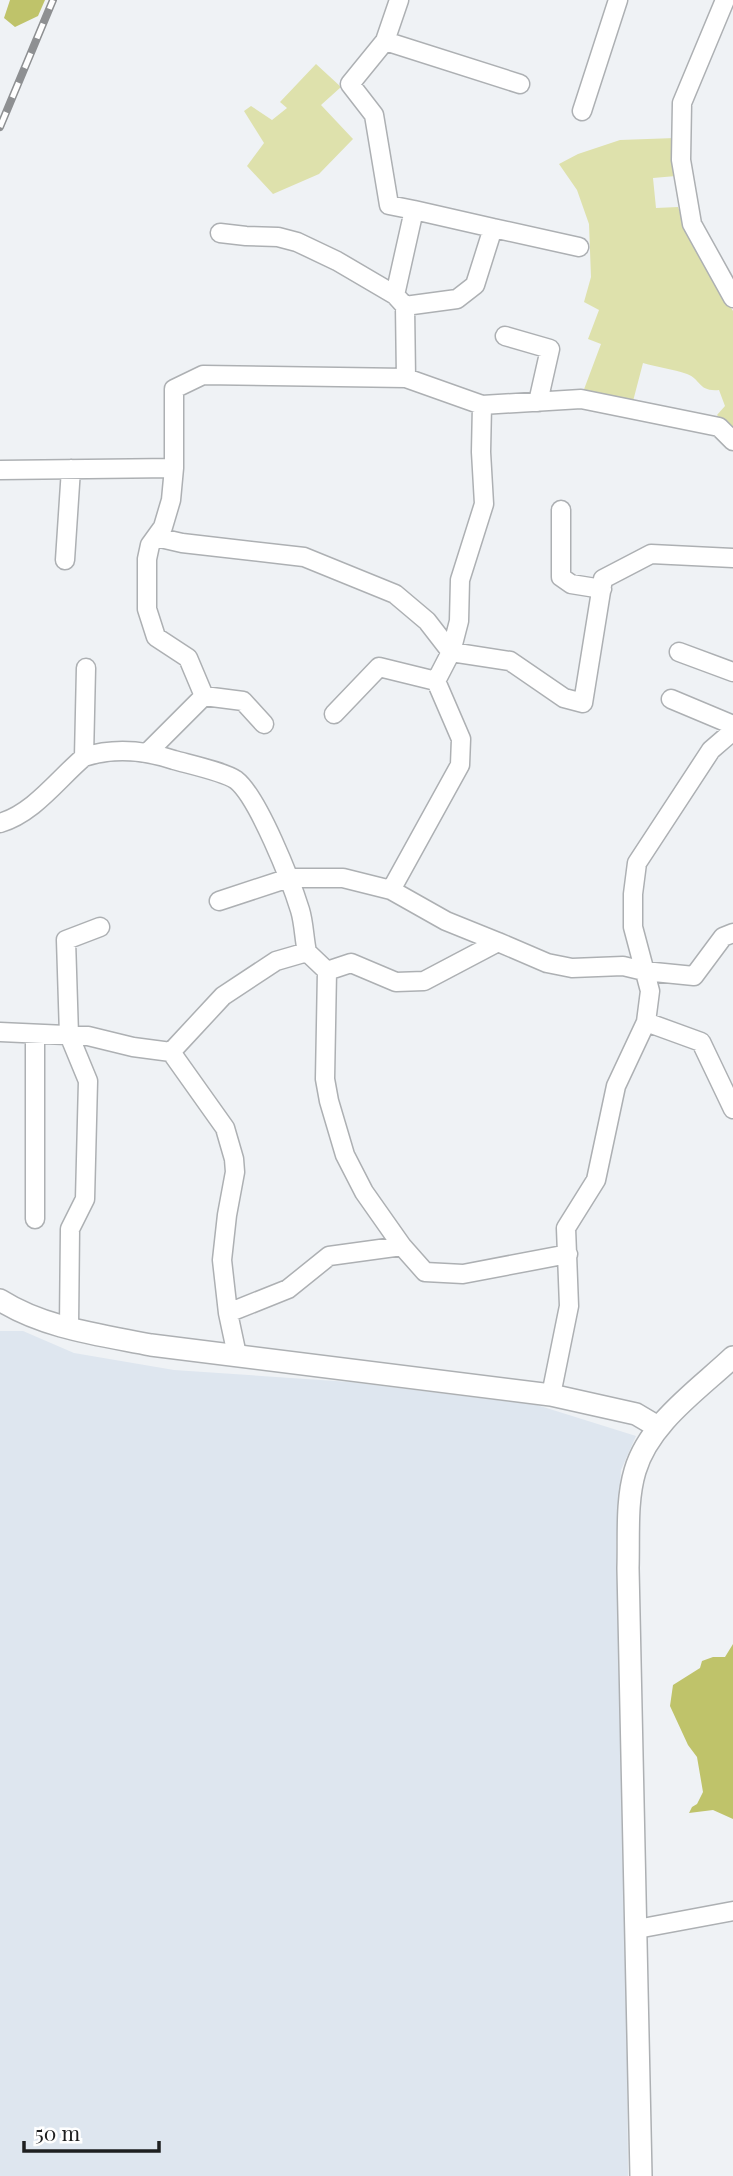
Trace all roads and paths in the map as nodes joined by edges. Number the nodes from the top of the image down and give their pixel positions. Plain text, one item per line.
1 (398, 0) edge
2 (618, 0) edge
3 (725, 0) edge
4 (385, 41) junction
5 (520, 84) dead end
6 (582, 111) dead end
7 (414, 210) junction
8 (493, 228) junction
9 (220, 233) dead end
10 (579, 247) dead end
11 (733, 298) edge
12 (400, 300) junction
13 (505, 336) dead end
14 (406, 378) junction
15 (538, 401) junction
16 (482, 405) junction
17 (733, 441) edge
18 (174, 468) junction
19 (71, 469) junction
20 (0, 470) edge
21 (561, 510) dead end
22 (156, 537) junction
23 (733, 558) edge
24 (65, 560) dead end
25 (601, 589) junction
26 (451, 652) junction
27 (679, 652) dead end
28 (86, 668) dead end
29 (733, 673) edge
30 (436, 681) junction
31 (204, 696) junction
32 (671, 699) dead end
33 (334, 714) dead end
34 (264, 724) dead end
35 (733, 725) edge
36 (733, 731) edge
37 (148, 752) junction
38 (84, 757) junction
39 (0, 823) edge
40 (289, 878) junction
41 (391, 890) junction
42 (219, 901) dead end
43 (100, 927) dead end
44 (733, 933) edge
45 (498, 942) junction
46 (306, 952) junction
47 (327, 971) junction
48 (644, 971) junction
49 (646, 1022) junction
50 (0, 1032) edge
51 (35, 1034) junction
52 (69, 1035) junction
53 (171, 1052) junction
54 (733, 1109) edge
55 (35, 1219) dead end
56 (402, 1246) junction
57 (568, 1254) junction
58 (0, 1300) edge
59 (228, 1313) junction
60 (69, 1327) junction
61 (237, 1354) junction
62 (733, 1357) edge
63 (551, 1395) junction
64 (658, 1427) junction
65 (733, 1911) edge
66 (637, 1929) junction
67 (641, 2176) edge

1 - 4 street
2 - 6 street
3 - 11 street
4 - 5 street
4 - 7 street
7 - 8 street
7 - 12 street
8 - 10 street
8 - 12 street
9 - 12 street
12 - 14 street
13 - 15 street
14 - 16 street
14 - 18 street
15 - 16 street
15 - 17 street
16 - 26 street
18 - 19 street
18 - 22 street
19 - 20 street
19 - 24 street
21 - 25 street
22 - 26 street
22 - 31 street
23 - 25 street
25 - 26 street
26 - 30 street
27 - 29 street
28 - 38 street
30 - 33 street
30 - 41 street
31 - 34 street
31 - 37 street
32 - 35 street
36 - 48 street
37 - 38 street
37 - 40 street
38 - 39 street
40 - 41 street
40 - 42 street
40 - 46 street
41 - 45 street
43 - 52 street
44 - 48 street
45 - 47 street
45 - 48 street
46 - 47 street
46 - 53 street
47 - 56 street
48 - 49 street
49 - 54 street
49 - 57 street
50 - 51 street
51 - 52 street
51 - 55 street
52 - 53 street
52 - 60 street
53 - 59 street
56 - 57 street
56 - 59 street
57 - 63 street
58 - 60 street
59 - 61 street
60 - 61 street
61 - 63 street
62 - 64 street
63 - 64 street
64 - 66 street
65 - 66 street
66 - 67 street

